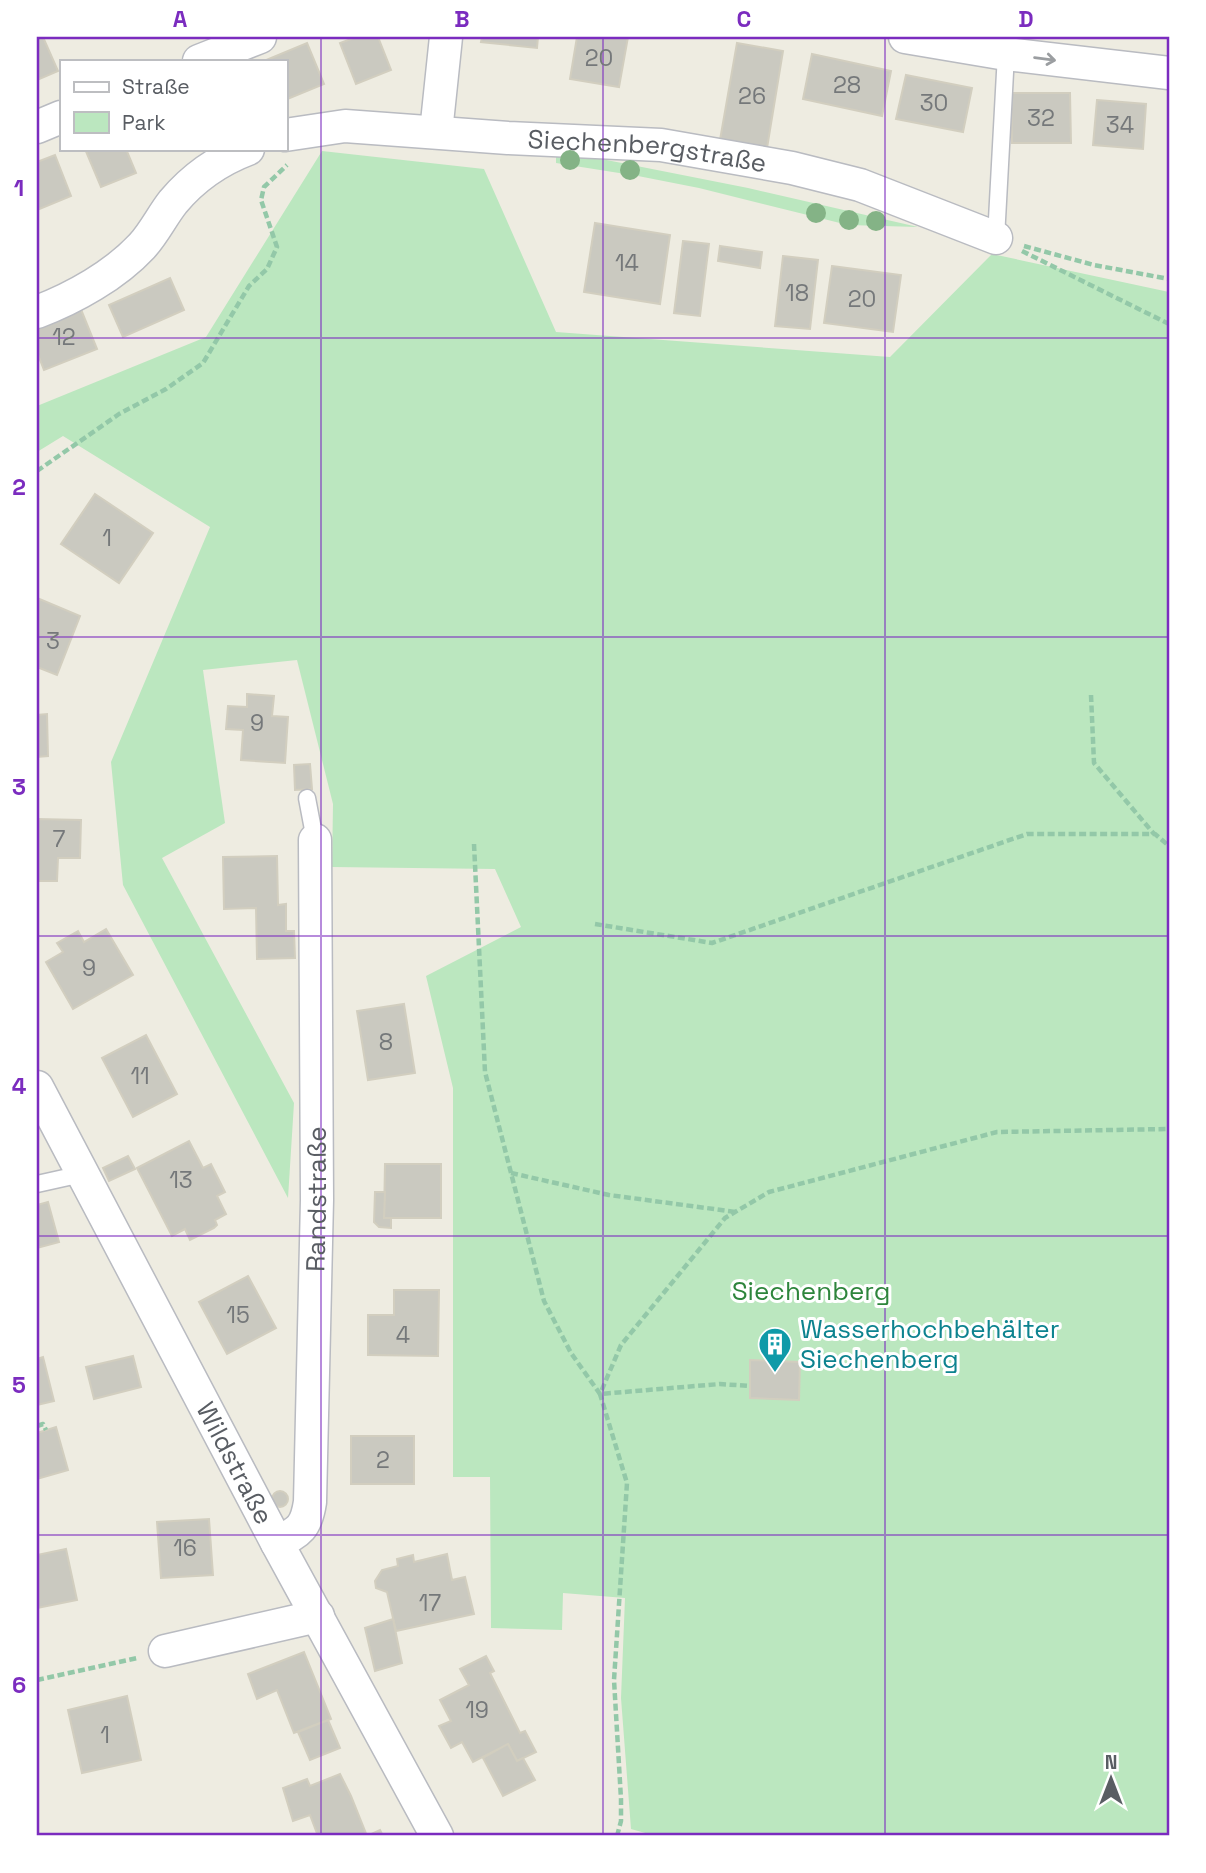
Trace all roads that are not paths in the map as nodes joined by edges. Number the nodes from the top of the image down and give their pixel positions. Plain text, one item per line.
1 (260, 37) edge
2 (446, 37) edge
3 (905, 37) edge
4 (1006, 54) junction
5 (202, 60) edge
6 (1169, 73) edge
7 (60, 117) edge
8 (37, 127) edge
9 (436, 132) junction
10 (289, 147) edge
11 (245, 150) edge
12 (996, 238) joint
13 (37, 312) edge
14 (307, 798) dead end
15 (315, 839) joint
16 (37, 1087) edge
17 (82, 1174) junction
18 (37, 1184) edge
19 (277, 1543) junction
20 (318, 1616) junction
21 (151, 1655) road end
22 (437, 1836) edge

1 - 5 street
2 - 9 street
3 - 4 street
4 -> 6 street
4 - 12 lane
7 - 8 street
9 - 10 street, Siechenbergstraße
9 - 12 street, Siechenbergstraße
11 - 13 street
14 - 15 lane
15 - 19 street, Randstraße
16 - 17 street, Wildstraße
17 - 18 lane
17 - 19 street, Wildstraße
19 - 20 street, Wildstraße
20 - 21 street
20 - 22 street, Wildstraße

